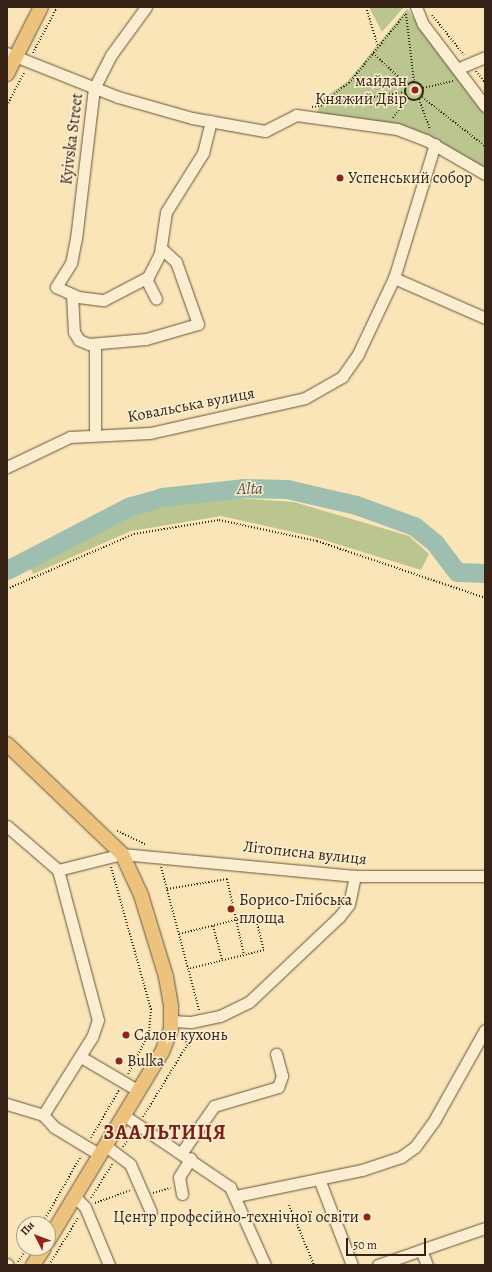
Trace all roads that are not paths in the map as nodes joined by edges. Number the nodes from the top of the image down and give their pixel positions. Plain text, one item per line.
1 (41, 7) edge
2 (146, 7) edge
3 (410, 10) edge
4 (11, 55) edge
5 (485, 57) edge
6 (457, 70) junction
7 (7, 74) edge
8 (94, 88) junction
9 (485, 106) edge
10 (211, 121) junction
11 (435, 144) junction
12 (485, 174) edge
13 (161, 248) junction
14 (394, 278) junction
15 (146, 279) junction
16 (72, 296) junction
17 (156, 299) dead end
18 (485, 318) edge
19 (95, 345) junction
20 (95, 434) junction
21 (7, 467) edge
22 (7, 744) edge
23 (7, 826) edge
24 (122, 854) junction
25 (58, 870) junction
26 (356, 876) junction
27 (485, 876) edge
28 (172, 1021) junction
29 (485, 1030) edge
30 (276, 1054) dead end
31 (81, 1057) junction
32 (139, 1091) junction
33 (7, 1104) edge
34 (43, 1115) junction
35 (125, 1116) junction
36 (103, 1151) junction
37 (187, 1155) junction
38 (319, 1179) junction
39 (180, 1189) road end
40 (236, 1196) junction
41 (75, 1197) junction
42 (151, 1212) dead end
43 (56, 1228) edge
44 (485, 1228) edge
45 (421, 1250) junction
46 (109, 1265) edge
47 (264, 1265) edge
48 (352, 1265) edge
49 (378, 1265) edge
50 (427, 1265) edge

1 - 4 main road
2 - 8 street, Kyivska Street
3 - 6 street
4 - 7 main road
4 - 8 street
5 - 6 street
6 - 9 street
8 - 10 street
8 - 16 street, Kyivska Street
10 - 11 street
10 - 13 street
11 - 12 street
11 - 14 street
13 - 15 street
13 - 19 street
14 - 18 street
14 - 20 street, Ковальська вулиця
15 - 16 street
15 - 17 street
16 - 19 street
19 - 20 street
20 - 21 street, Ковальська вулиця
22 - 24 main road
23 - 25 street
24 - 25 street, Літописна вулиця
24 - 26 street, Літописна вулиця
24 - 28 main road
25 - 31 street
26 - 27 street, Літописна вулиця
26 - 28 street
28 - 32 main road
29 - 38 street
30 - 37 street
31 - 32 street
31 - 34 street
32 - 35 main road
33 - 34 street
34 - 36 street
35 - 36 main road
35 - 37 street
36 - 41 main road
36 - 42 street
37 - 39 street
37 - 40 street
38 - 40 street
38 - 48 street
40 - 47 street
41 - 43 main road
41 - 46 street
44 - 45 street
45 - 49 street
45 - 50 street

